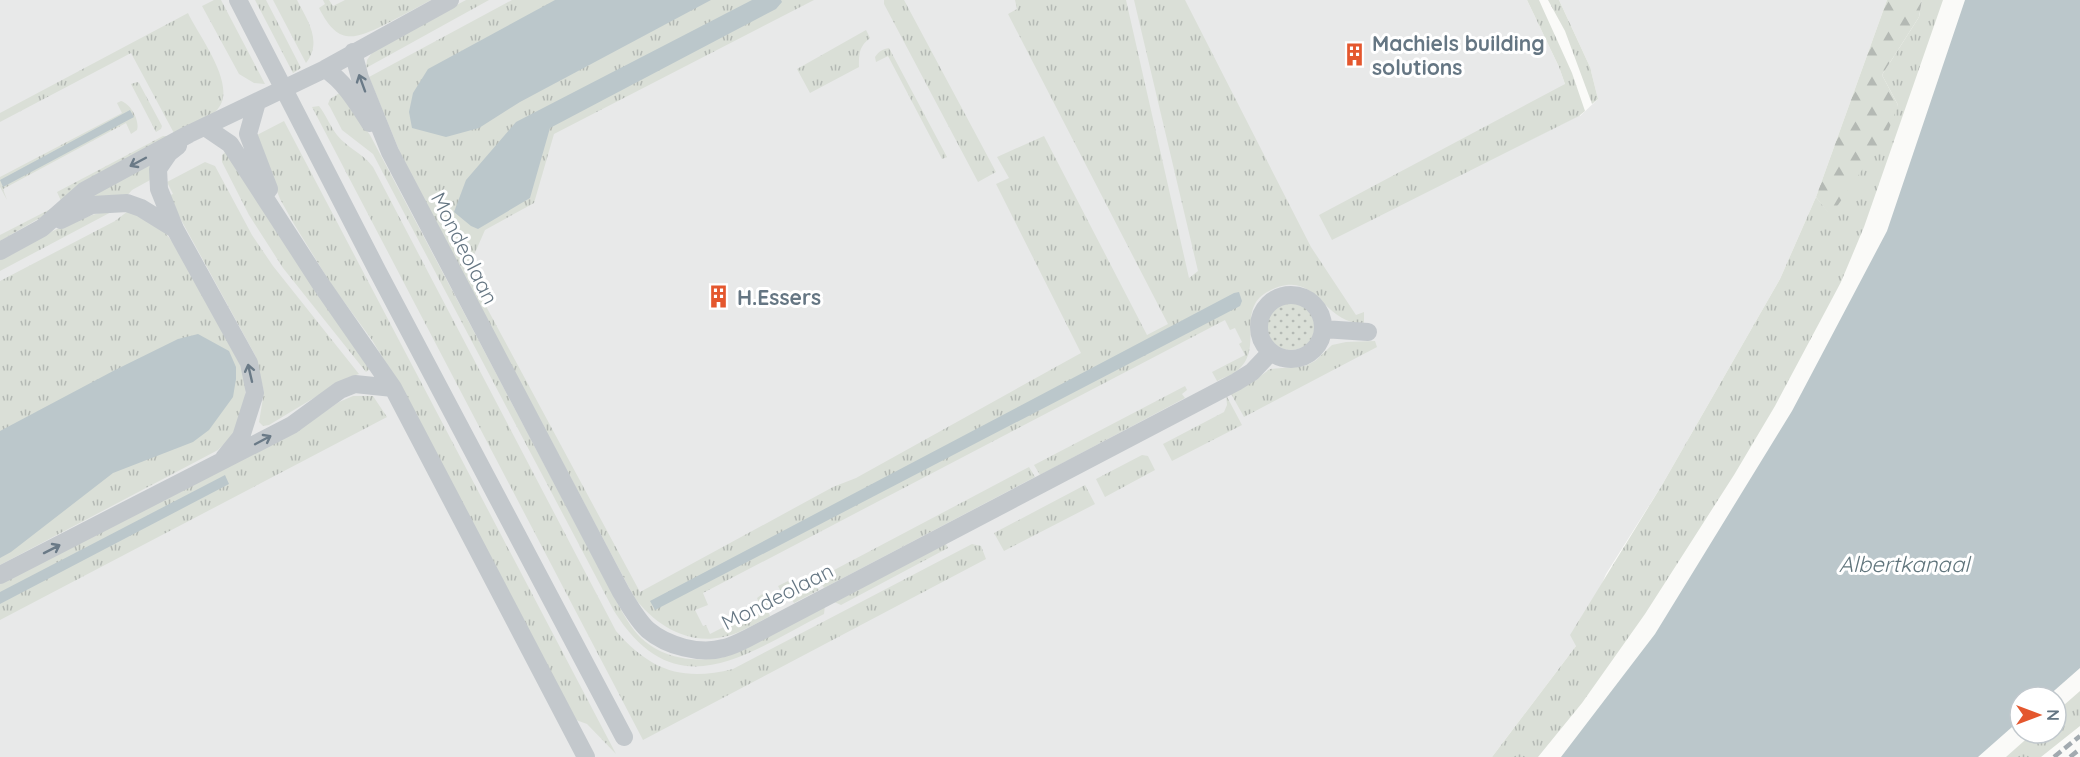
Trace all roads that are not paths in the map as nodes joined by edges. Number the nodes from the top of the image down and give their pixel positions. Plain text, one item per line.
1 (238, 0) edge
2 (450, 0) edge
3 (353, 52) junction
4 (325, 69) junction
5 (284, 89) junction
6 (257, 102) junction
7 (197, 130) junction
8 (390, 152) junction
9 (285, 227) junction
10 (42, 228) junction
11 (174, 229) junction
12 (0, 251) edge
13 (1323, 329) junction
14 (1368, 332) dead end
15 (1271, 352) junction
16 (393, 388) junction
17 (220, 463) junction
18 (0, 575) edge
19 (624, 737) dead end
20 (586, 757) edge

1 - 5 street
2 - 3 street
3 - 4 street
8 -> 3 street
4 - 5 street
4 - 8 street
5 - 6 street
5 - 19 street
6 - 7 street
6 - 9 street
7 - 9 street
7 -> 10 street
7 - 11 street
8 - 15 street, Mondeolaan
9 - 16 street
10 - 11 street
10 - 12 street
17 -> 11 street
13 - 14 street
13 - 15 street
13 - 15 street
17 -> 16 street
16 - 20 street
18 -> 17 street

